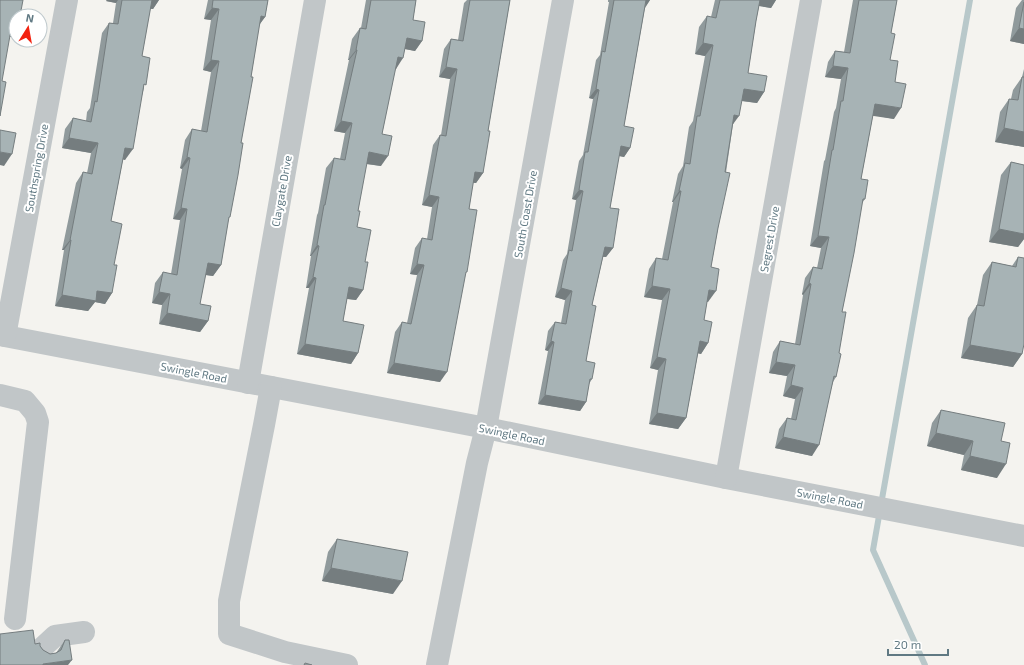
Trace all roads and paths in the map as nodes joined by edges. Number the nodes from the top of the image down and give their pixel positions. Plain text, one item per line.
1 (67, 0) edge
2 (315, 0) edge
3 (562, 0) edge
4 (811, 0) edge
5 (2, 335) edge
6 (248, 382) junction
7 (271, 387) junction
8 (0, 395) edge
9 (486, 428) junction
10 (726, 478) junction
11 (1024, 536) edge
12 (15, 619) dead end
13 (84, 632) dead end
14 (40, 658) edge
15 (347, 665) edge
16 (437, 665) edge

1 - 5 street, Southspring Drive
2 - 6 street, Claygate Drive
3 - 9 street, South Coast Drive
4 - 10 street, Segrest Drive
5 - 6 street, Swingle Road
6 - 7 street, Swingle Road
7 - 9 street, Swingle Road
7 - 15 street
8 - 12 street
9 - 10 street, Swingle Road
9 - 16 street, South Coast Drive
10 - 11 street, Swingle Road
13 - 14 street

